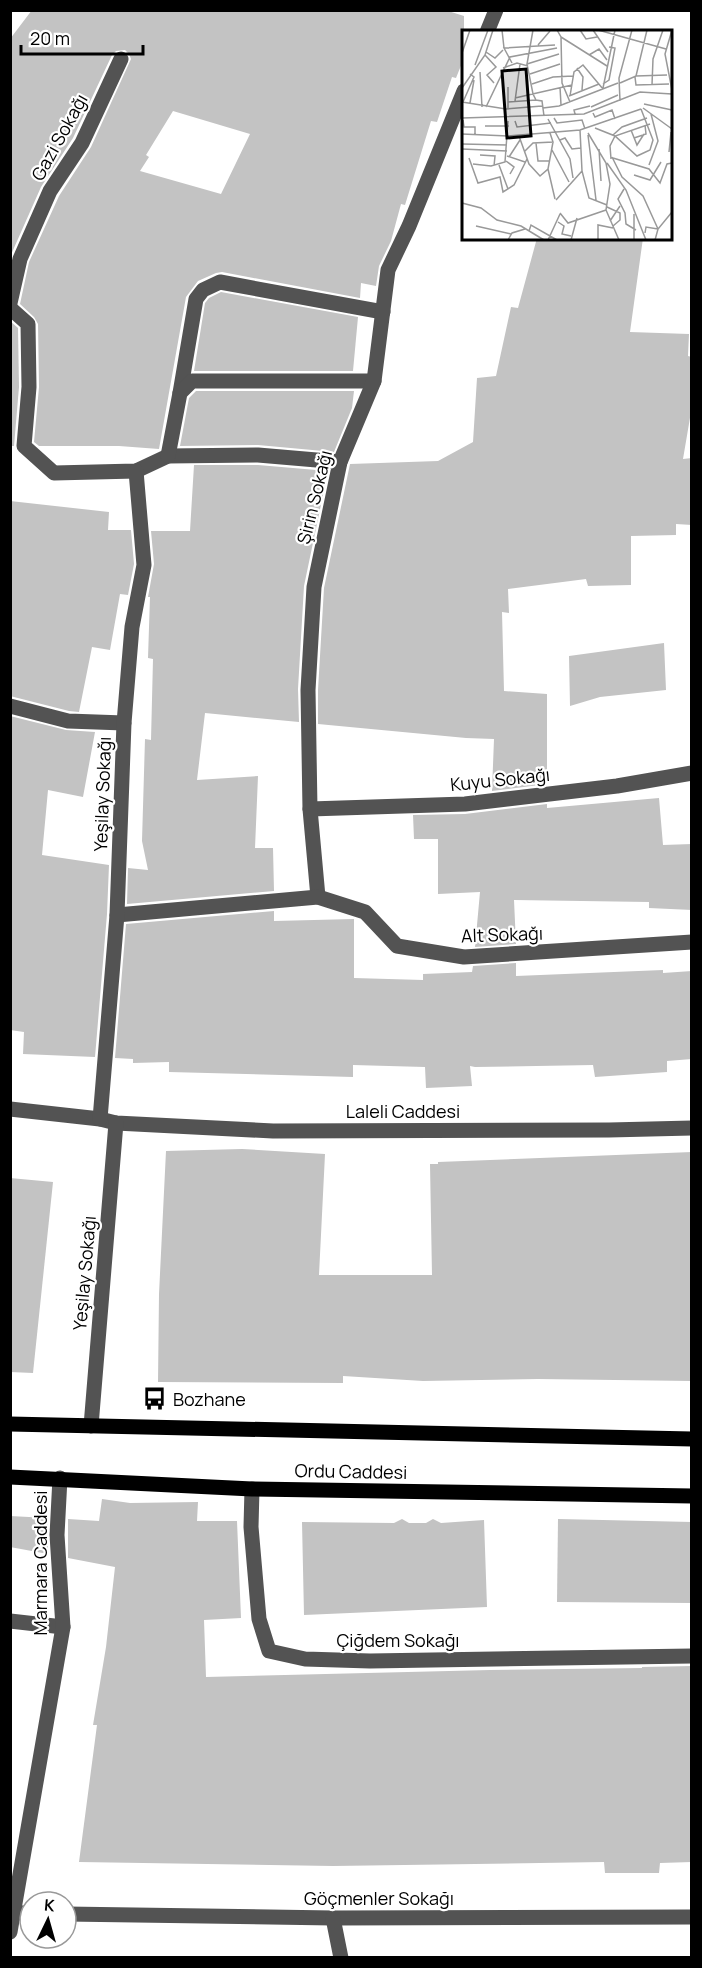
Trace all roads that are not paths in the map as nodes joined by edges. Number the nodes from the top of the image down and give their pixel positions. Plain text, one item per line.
1 (496, 10) edge
2 (488, 30) edge
3 (121, 59) dead end
4 (462, 96) edge
5 (10, 305) edge
6 (383, 312) junction
7 (374, 381) junction
8 (180, 393) junction
9 (168, 456) junction
10 (340, 462) junction
11 (136, 471) junction
12 (10, 706) edge
13 (124, 723) junction
14 (692, 772) edge
15 (310, 808) junction
16 (318, 897) junction
17 (117, 915) junction
18 (692, 942) edge
19 (10, 1109) edge
20 (100, 1119) junction
21 (116, 1123) junction
22 (692, 1128) edge
23 (10, 1424) edge
24 (91, 1426) junction
25 (692, 1439) edge
26 (10, 1476) edge
27 (60, 1478) junction
28 (252, 1489) junction
29 (692, 1496) edge
30 (10, 1621) edge
31 (63, 1627) junction
32 (692, 1656) edge
33 (12, 1913) edge
34 (78, 1914) edge
35 (692, 1917) edge
36 (333, 1918) junction
37 (10, 1932) edge
38 (340, 1958) edge

1 - 2 street
3 - 5 street, Gazi Sokağı
4 - 6 street, Şirin Sokağı
5 - 11 street, Gazi Sokağı
6 - 7 street, Şirin Sokağı
6 - 8 street
7 - 8 street
7 - 10 street, Şirin Sokağı
8 - 9 street
9 - 10 street
9 - 11 street
10 - 15 street, Şirin Sokağı
11 - 13 street, Yeşilay Sokağı
12 - 13 street
13 - 17 street, Yeşilay Sokağı
14 - 15 street, Kuyu Sokağı
15 - 16 street, Şirin Sokağı
16 - 17 street, Alt Sokağı
16 - 18 street, Alt Sokağı
17 - 20 street, Yeşilay Sokağı
19 - 20 street, Laleli Caddesi
20 - 21 street, Laleli Caddesi
21 - 22 street, Laleli Caddesi
21 - 24 street, Yeşilay Sokağı
23 - 24 main road
24 - 25 main road
26 - 27 main road, Ordu Caddesi
27 - 28 main road, Ordu Caddesi
27 - 31 street, Marmara Caddesi
28 - 29 main road, Ordu Caddesi
28 - 32 street, Çiğdem Sokağı
30 - 31 street
31 - 33 street, Marmara Caddesi
33 - 37 street, Marmara Caddesi
34 - 36 street, Göçmenler Sokağı
35 - 36 street, Göçmenler Sokağı
36 - 38 street

